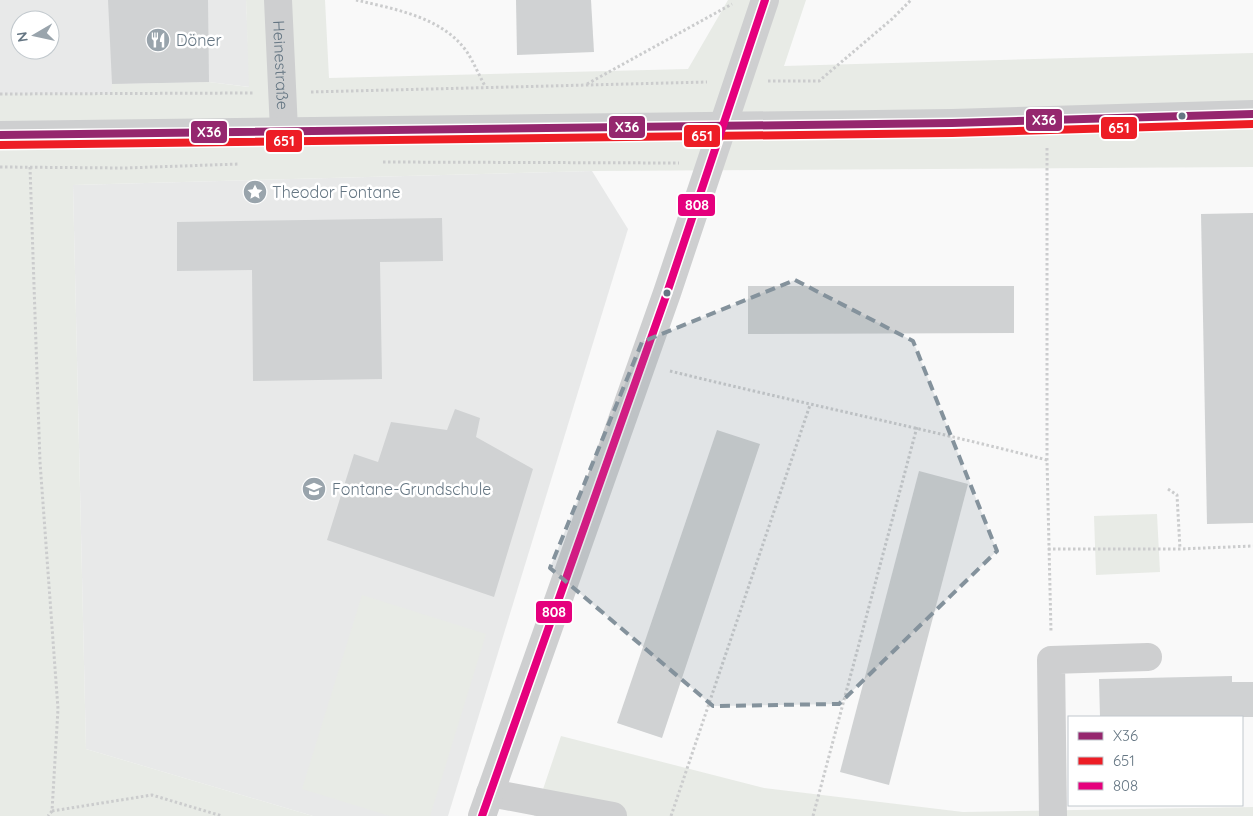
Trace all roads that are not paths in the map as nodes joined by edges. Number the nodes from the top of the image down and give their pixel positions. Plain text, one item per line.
1 (278, 0) edge
2 (765, 0) edge
3 (1253, 114) edge
4 (722, 124) junction
5 (284, 130) junction
6 (0, 135) edge
7 (1148, 657) dead end
8 (486, 804) edge
9 (613, 816) edge
10 (1053, 816) edge

1 - 5 street, Heinestraße
2 - 4 street
3 - 4 street
4 - 5 street
4 - 8 street
5 - 6 street
7 - 10 street
8 - 9 street

